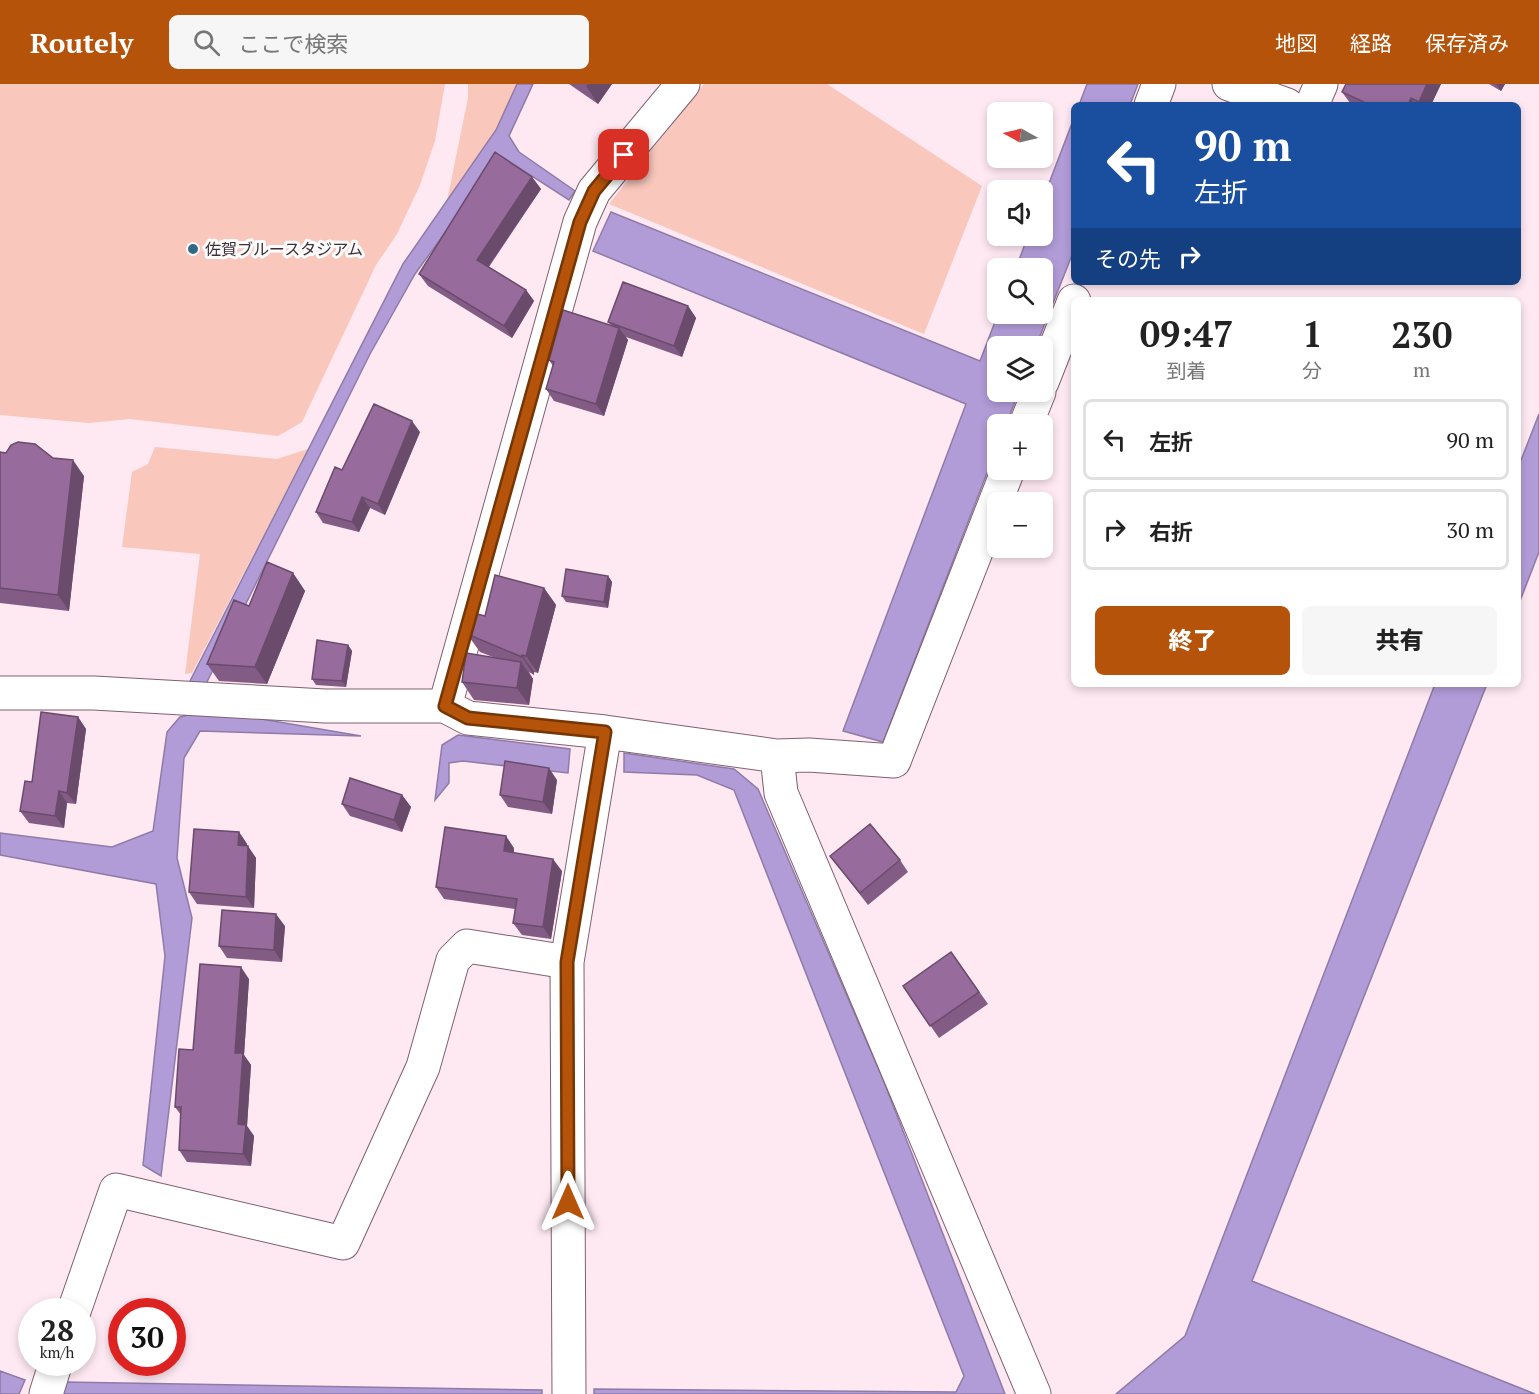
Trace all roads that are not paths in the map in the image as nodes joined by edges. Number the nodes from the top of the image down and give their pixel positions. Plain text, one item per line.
1 (683, 84) edge
2 (1159, 84) edge
3 (1229, 84) edge
4 (1321, 84) edge
5 (1152, 102) edge
6 (1279, 102) edge
7 (1313, 102) edge
8 (1071, 309) edge
9 (1053, 354) edge
10 (1004, 480) edge
11 (0, 693) edge
12 (445, 706) junction
13 (605, 732) junction
14 (777, 756) junction
15 (567, 962) junction
16 (79, 1298) edge
17 (52, 1376) edge
18 (45, 1394) edge
19 (569, 1394) edge
20 (1034, 1394) edge

1 - 12 street
2 - 5 street
3 - 6 street
4 - 7 street
8 - 9 street
10 - 14 street
11 - 12 street
12 - 13 street
13 - 14 street
13 - 15 street
14 - 20 street
15 - 16 street
15 - 19 street
17 - 18 street

